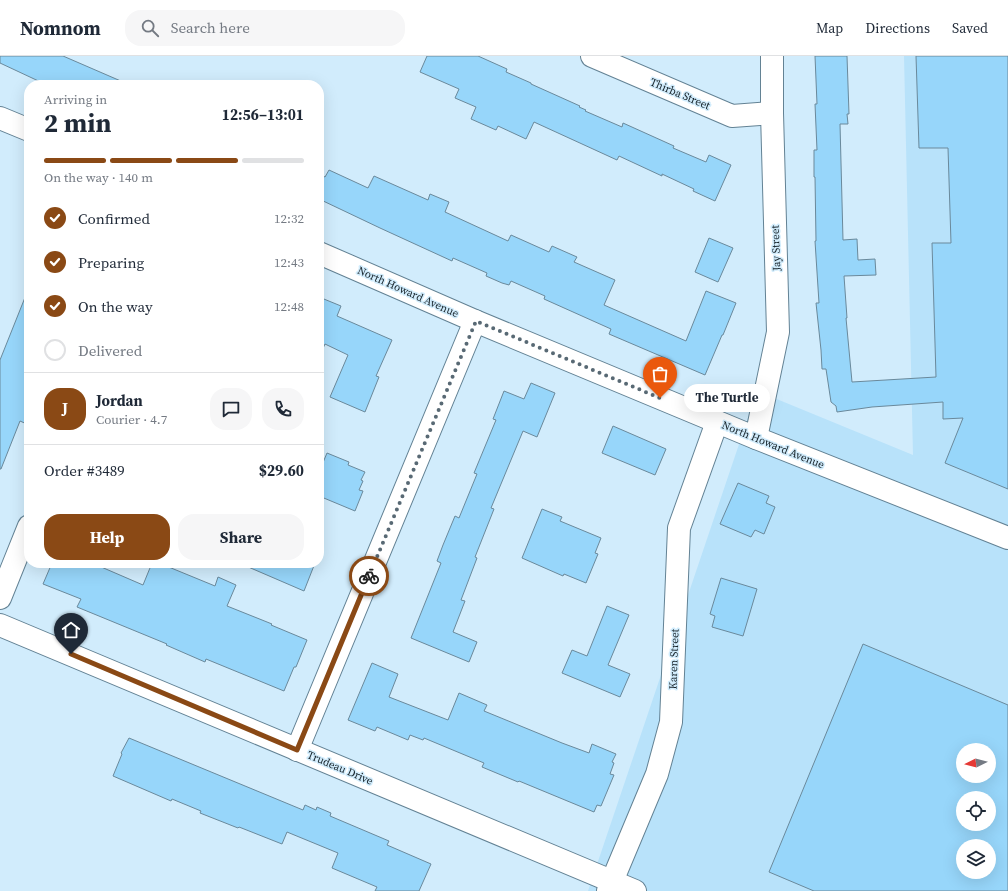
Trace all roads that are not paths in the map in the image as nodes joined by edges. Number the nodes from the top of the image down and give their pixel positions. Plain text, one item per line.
1 (592, 56) edge
2 (772, 56) edge
3 (772, 113) junction
4 (0, 118) edge
5 (24, 128) edge
6 (324, 255) edge
7 (476, 321) junction
8 (717, 422) junction
9 (756, 438) junction
10 (24, 538) edge
11 (1008, 538) edge
12 (0, 598) edge
13 (0, 625) edge
14 (297, 750) junction
15 (610, 886) edge
16 (635, 891) edge

1 - 3 street, Thirba Street
2 - 3 street, Jay Street
3 - 9 street, Jay Street
4 - 5 street
6 - 7 street, North Howard Avenue
7 - 8 street, North Howard Avenue
7 - 14 street
8 - 9 street, North Howard Avenue
8 - 15 street, Karen Street
9 - 11 street, North Howard Avenue
10 - 12 street
13 - 14 street, Trudeau Drive
14 - 15 street, Trudeau Drive
15 - 16 street, Trudeau Drive

